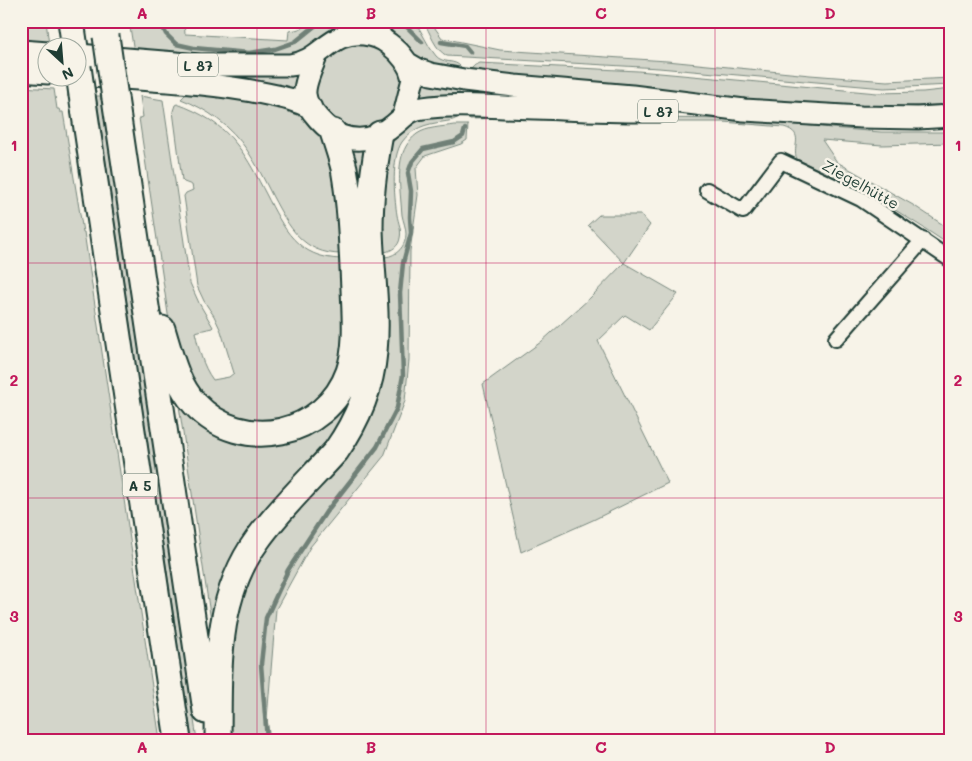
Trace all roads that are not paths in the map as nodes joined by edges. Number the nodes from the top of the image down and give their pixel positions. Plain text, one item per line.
1 (105, 29) edge
2 (344, 29) edge
3 (382, 31) edge
4 (88, 42) edge
5 (21, 51) edge
6 (38, 52) edge
7 (317, 54) junction
8 (407, 63) junction
9 (21, 71) edge
10 (38, 72) edge
11 (88, 85) edge
12 (80, 88) edge
13 (310, 108) junction
14 (744, 110) junction
15 (404, 115) junction
16 (951, 116) edge
17 (333, 132) junction
18 (380, 134) junction
19 (707, 190) dead end
20 (923, 240) junction
21 (137, 248) junction
22 (362, 256) junction
23 (951, 260) edge
24 (836, 339) dead end
25 (178, 740) edge
26 (211, 740) edge
27 (218, 740) edge

1 - 21 highway, A 5, bridge
2 - 3 main road
2 - 7 main road
3 - 8 main road
4 - 7 main road, L 87
5 - 6 main road
7 - 13 main road
8 - 14 main road, L 87
8 - 15 main road
9 - 10 main road
11 - 13 main road, L 87
12 - 25 highway, A 5
13 - 17 main road
14 - 15 main road, L 87
14 - 16 main road, L 87
15 - 18 main road
17 - 18 main road
17 - 22 highway
18 - 22 highway
19 - 20 street, Ziegelhütte
20 - 23 street, Ziegelhütte
20 - 24 street
21 - 22 highway
21 - 26 highway, A 5
22 - 27 highway

